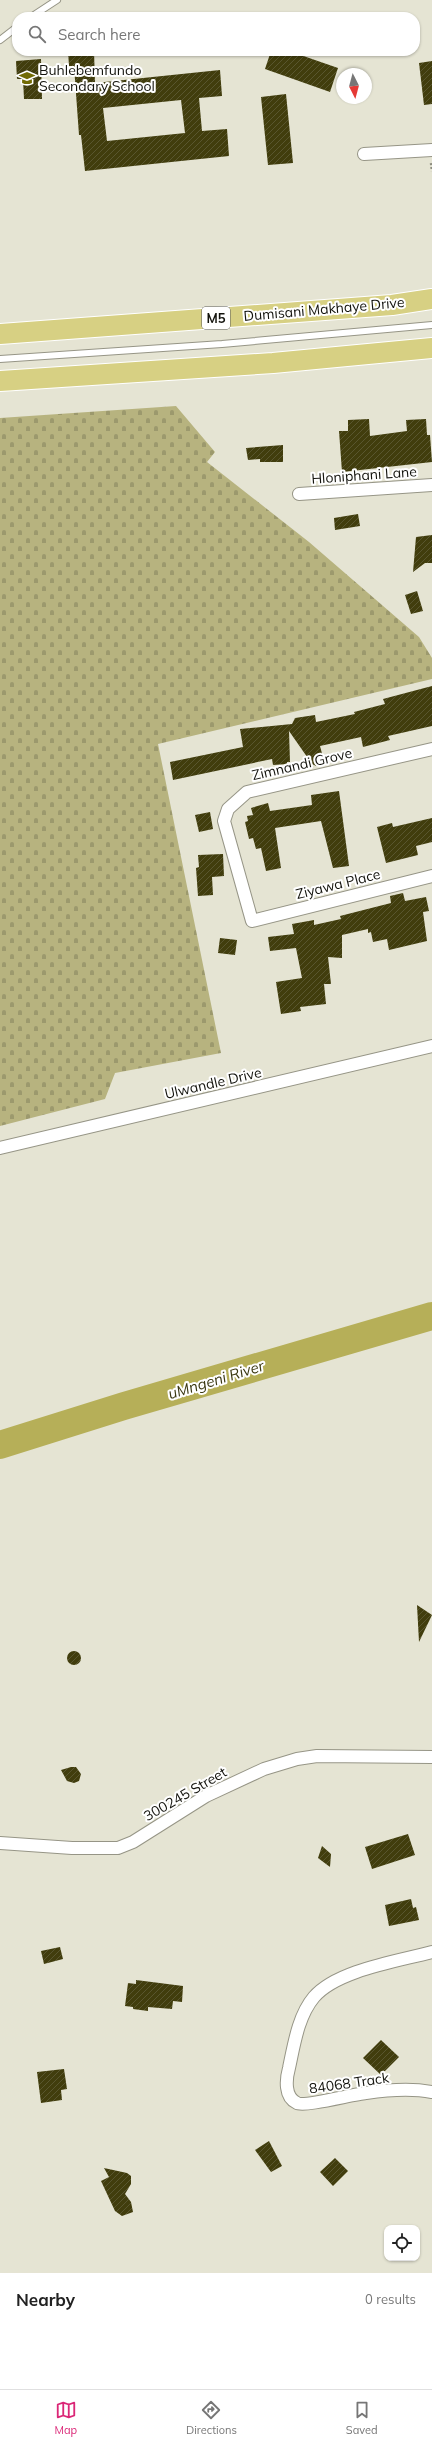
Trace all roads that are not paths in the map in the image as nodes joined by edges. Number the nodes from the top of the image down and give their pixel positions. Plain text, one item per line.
1 (57, 0) edge
2 (39, 12) edge
3 (12, 31) edge
4 (0, 40) edge
5 (432, 150) edge
6 (364, 154) dead end
7 (432, 300) edge
8 (432, 325) edge
9 (0, 334) edge
10 (432, 348) edge
11 (0, 359) edge
12 (0, 381) edge
13 (432, 485) edge
14 (299, 494) dead end
15 (432, 749) edge
16 (432, 876) edge
17 (252, 921) joint
18 (432, 1046) edge
19 (0, 1148) edge
20 (432, 1757) edge
21 (0, 1843) edge
22 (432, 1952) edge
23 (432, 2092) edge

1 - 2 lane
3 - 4 lane
5 - 6 street
7 - 9 main road, Dumisani Makhaye Drive / M5
8 - 11 lane
10 - 12 main road
13 - 14 street, Hloniphani Lane
15 - 17 street, Zimnandi Grove
16 - 17 street, Ziyawa Place
18 - 19 street, Ulwandle Drive
20 - 21 street, 300245 Street
22 - 23 street, 84068 Track

